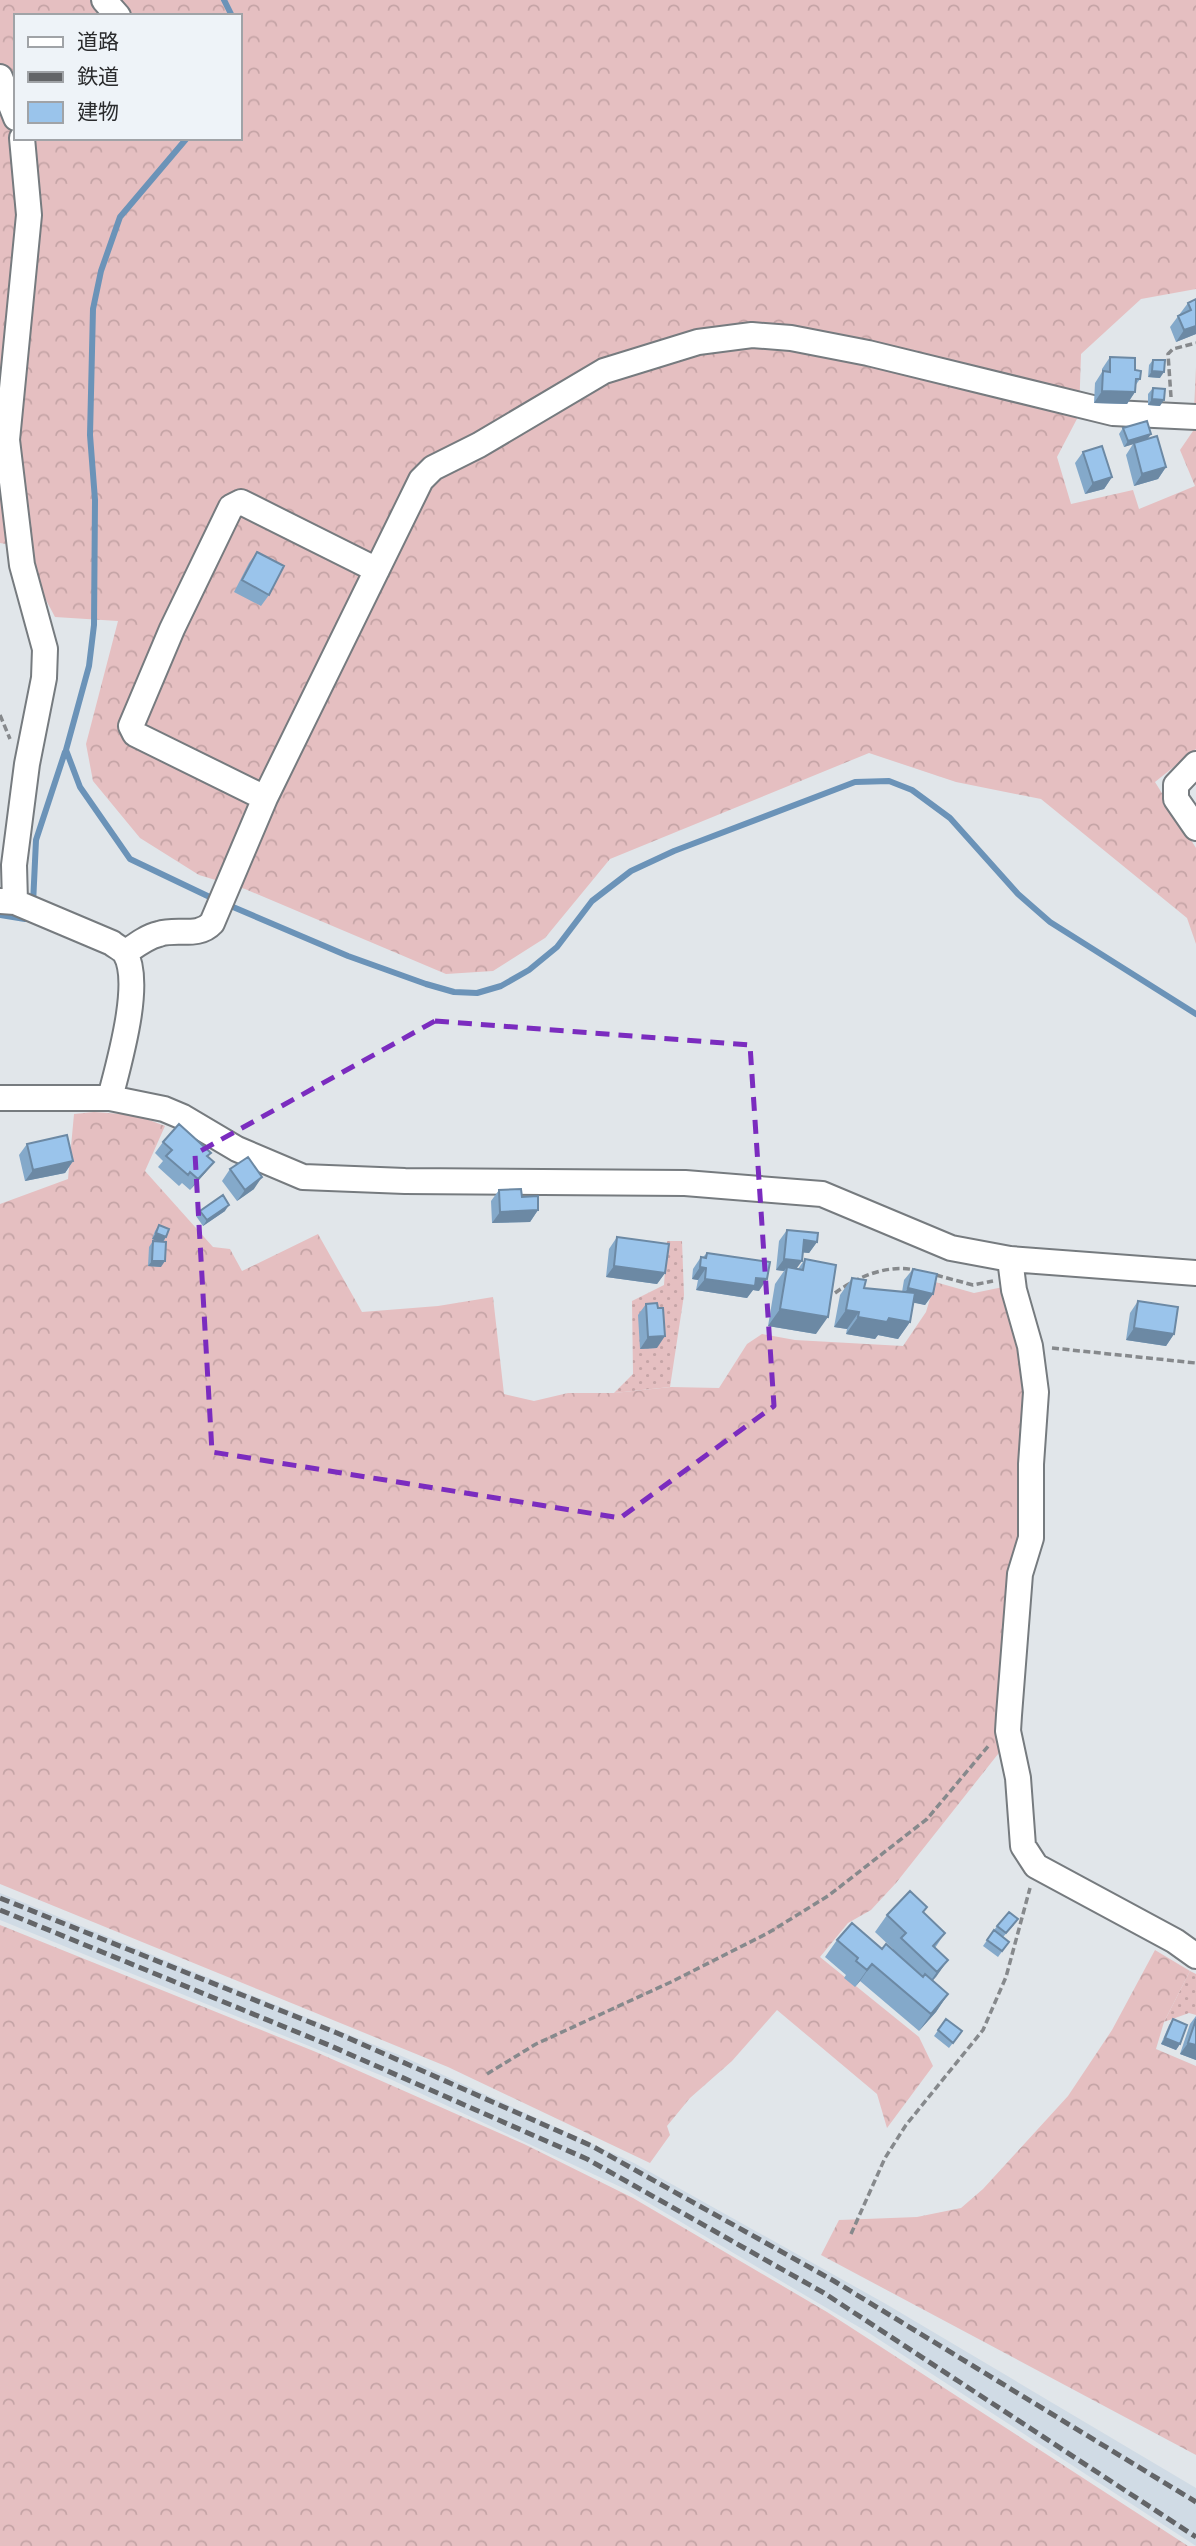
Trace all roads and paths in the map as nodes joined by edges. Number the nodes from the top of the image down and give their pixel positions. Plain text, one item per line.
1 (104, 0) edge
2 (116, 14) edge
3 (0, 77) edge
4 (14, 113) edge
5 (22, 140) edge
6 (1196, 343) edge
7 (1185, 417) edge
8 (3, 440) edge
9 (377, 570) junction
10 (1196, 764) edge
11 (265, 798) junction
12 (1196, 828) edge
13 (8, 901) edge
14 (125, 953) junction
15 (0, 1098) edge
16 (110, 1098) junction
17 (1011, 1268) junction
18 (1196, 1273) edge
19 (835, 1293) edge
20 (1030, 1346) junction
21 (1196, 1363) edge
22 (1008, 1731) junction
23 (1036, 1866) junction
24 (1196, 1956) edge
25 (487, 2074) dead end
26 (851, 2234) dead end

1 - 2 street
3 - 4 street
5 - 8 street
6 - 7 path
7 - 9 street
8 - 13 street
9 - 11 street
9 - 11 street
10 - 12 street
11 - 14 street
13 - 14 street
14 - 16 street
15 - 16 street
16 - 17 street
17 - 18 street
17 - 19 path
17 - 20 street
20 - 21 path
20 - 22 street
22 - 23 street
22 - 25 path
23 - 24 street
23 - 26 path

